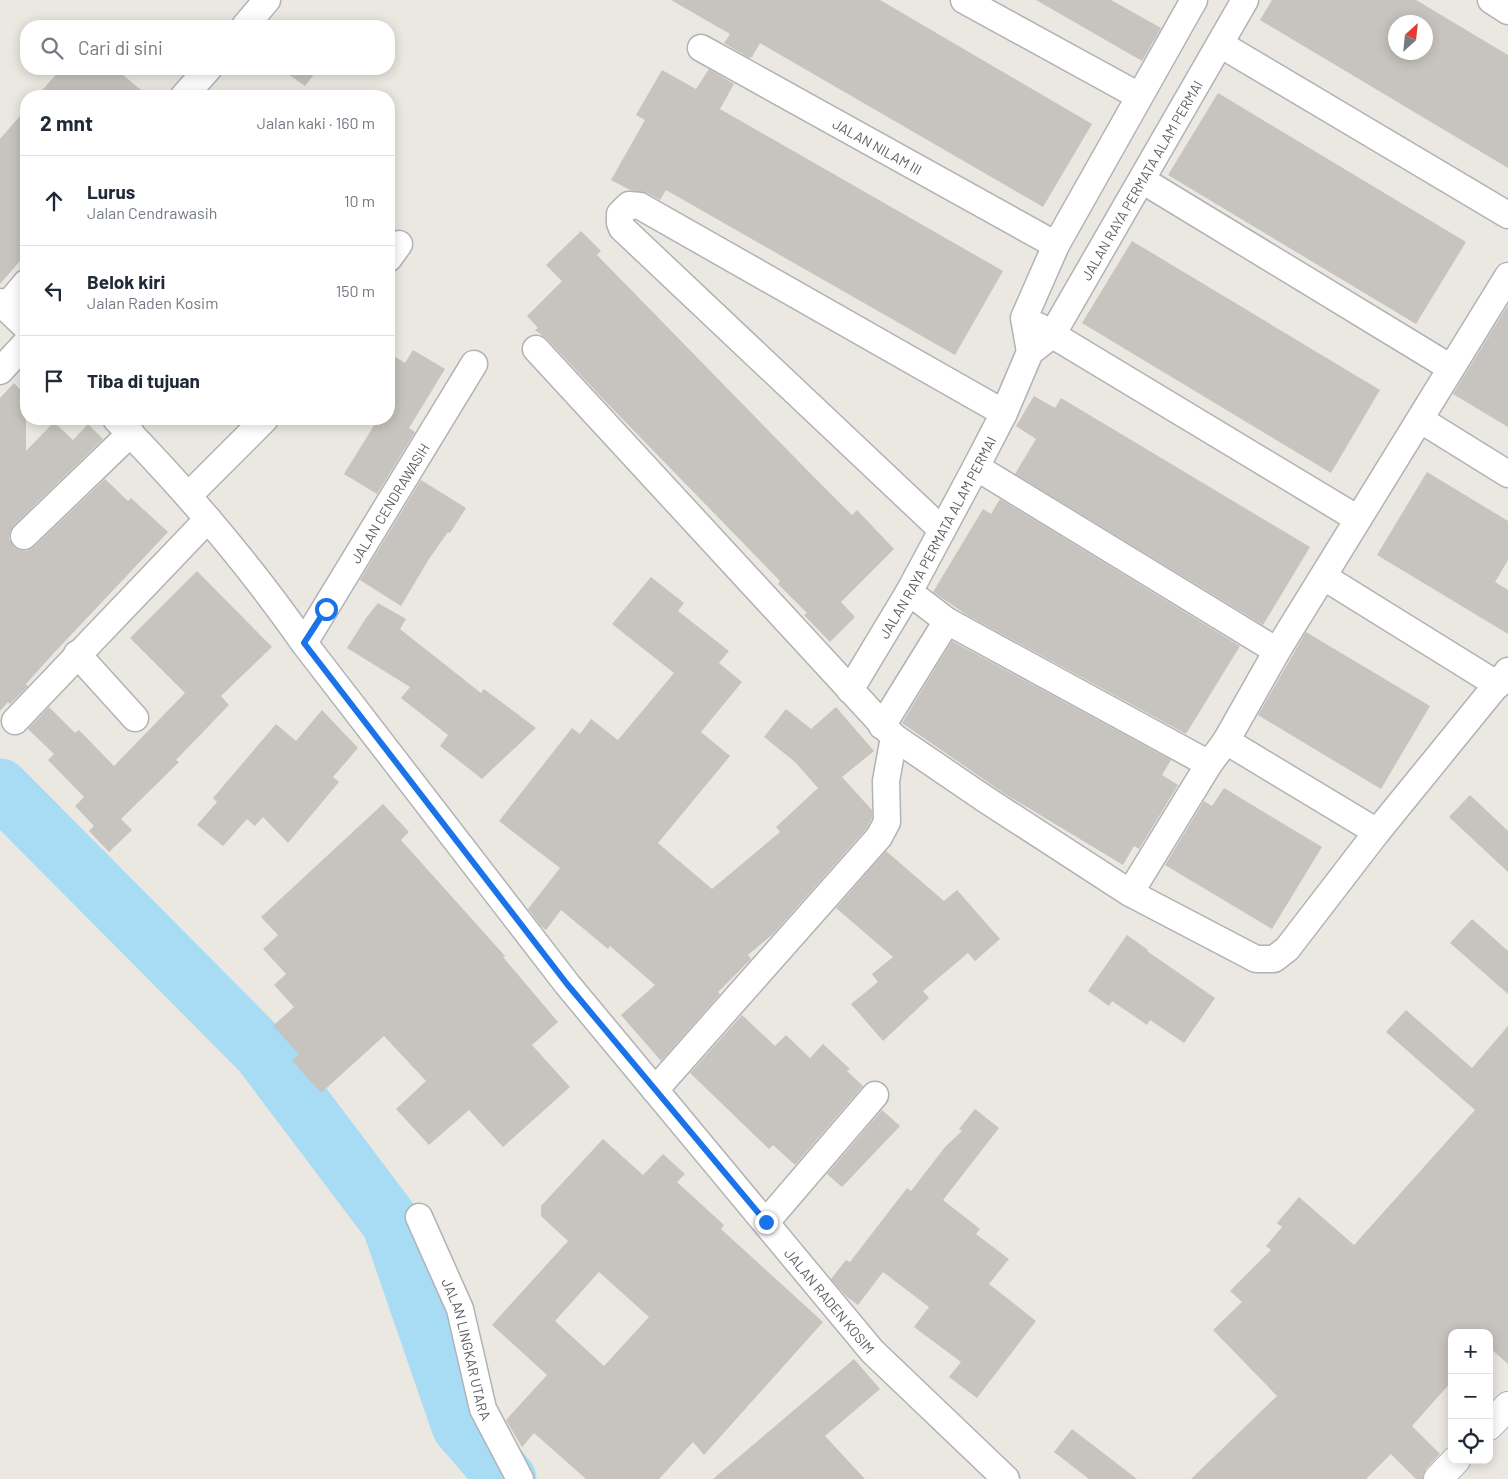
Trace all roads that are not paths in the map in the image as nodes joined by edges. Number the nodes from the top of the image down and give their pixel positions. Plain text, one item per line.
1 (267, 0) edge
2 (964, 0) edge
3 (1194, 0) edge
4 (1245, 0) edge
5 (1491, 0) edge
6 (1508, 10) edge
7 (249, 20) edge
8 (1220, 44) junction
9 (701, 48) dead end
10 (203, 75) edge
11 (189, 90) edge
12 (1139, 96) junction
13 (1142, 180) junction
14 (1508, 215) edge
15 (1056, 245) junction
16 (1508, 276) edge
17 (20, 289) edge
18 (3, 305) edge
19 (1024, 318) junction
20 (20, 321) edge
21 (1052, 335) junction
22 (20, 350) edge
23 (536, 350) dead end
24 (1030, 352) junction
25 (474, 364) dead end
26 (1451, 368) junction
27 (0, 372) edge
28 (1004, 413) junction
29 (1421, 420) junction
30 (259, 425) edge
31 (123, 426) edge
32 (976, 467) junction
33 (1508, 474) edge
34 (188, 496) junction
35 (208, 519) junction
36 (1358, 519) junction
37 (942, 530) junction
38 (24, 536) dead end
39 (1324, 577) junction
40 (909, 592) junction
41 (947, 621) junction
42 (304, 643) junction
43 (1278, 651) junction
44 (78, 654) junction
45 (1503, 678) edge
46 (850, 690) junction
47 (135, 718) dead end
48 (15, 721) dead end
49 (888, 731) junction
50 (1226, 741) junction
51 (1208, 764) junction
52 (1377, 832) junction
53 (1130, 893) junction
54 (655, 1090) junction
55 (875, 1095) dead end
56 (419, 1217) dead end
57 (766, 1222) junction
58 (1508, 1406) edge
59 (1493, 1422) edge
60 (1452, 1464) edge
61 (520, 1479) edge
62 (1006, 1479) edge
63 (1438, 1479) edge

1 - 7 street
2 - 12 street
3 - 12 street
4 - 8 street, JALAN RAYA PERMATA ALAM PERMAI
5 - 6 street
8 - 13 street, JALAN RAYA PERMATA ALAM PERMAI
8 - 14 street
9 - 15 street, JALAN NILAM III
10 - 11 street
12 - 15 street
13 - 21 street, JALAN RAYA PERMATA ALAM PERMAI
13 - 26 street
15 - 19 street
16 - 26 street
17 - 18 street
18 - 20 street
19 - 21 street
19 - 24 street
21 - 24 street, JALAN RAYA PERMATA ALAM PERMAI
21 - 36 street
22 - 27 street
23 - 46 street
24 - 28 street, JALAN RAYA PERMATA ALAM PERMAI
25 - 42 street, JALAN CENDRAWASIH
26 - 29 street
28 - 32 street, JALAN RAYA PERMATA ALAM PERMAI
28 - 37 street
29 - 33 street
29 - 36 street
30 - 34 street
31 - 34 street
31 - 38 street
32 - 37 street, JALAN RAYA PERMATA ALAM PERMAI
32 - 43 street
34 - 35 street
35 - 42 street, JALAN RADEN KOSIM
35 - 44 street
36 - 39 street
37 - 40 street, JALAN RAYA PERMATA ALAM PERMAI
39 - 43 street
39 - 45 street
40 - 41 street
40 - 46 street, JALAN RAYA PERMATA ALAM PERMAI
41 - 49 street
41 - 51 street
42 - 54 street, JALAN RADEN KOSIM
43 - 50 street
44 - 47 street
44 - 48 street
45 - 52 street
46 - 49 street
49 - 53 street
49 - 54 street
50 - 51 street
50 - 52 street
51 - 53 street
52 - 53 street
54 - 57 street, JALAN RADEN KOSIM
55 - 57 street
56 - 61 street, JALAN LINGKAR UTARA
57 - 62 street, JALAN RADEN KOSIM
58 - 59 street
60 - 63 street

